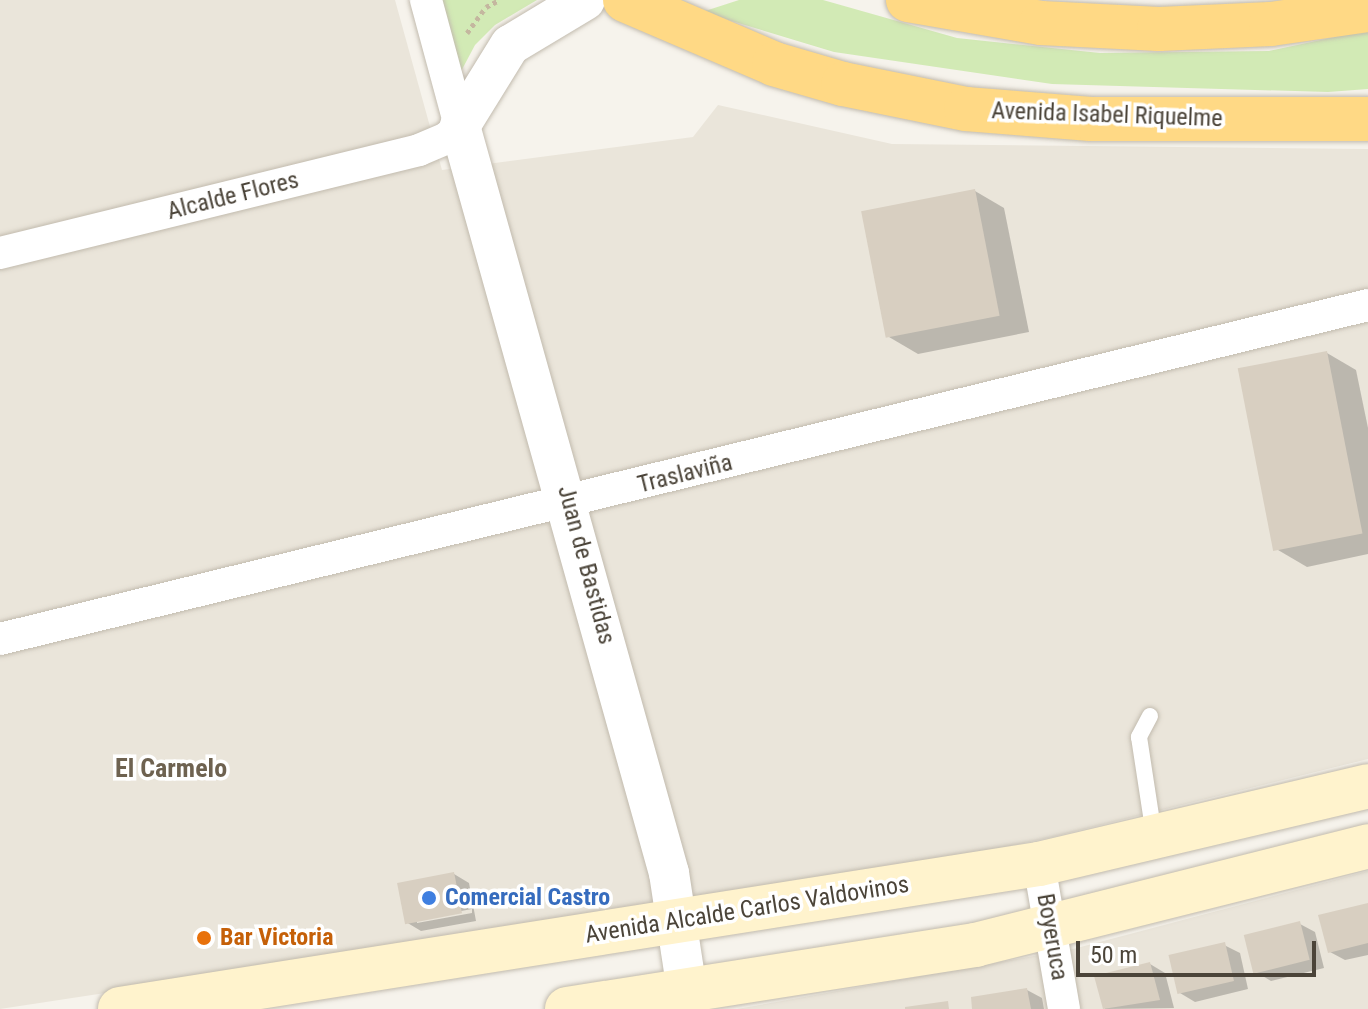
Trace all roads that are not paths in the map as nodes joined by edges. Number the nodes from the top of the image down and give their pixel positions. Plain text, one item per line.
1 (426, 0) edge
2 (585, 0) edge
3 (625, 0) edge
4 (908, 0) edge
5 (1368, 10) edge
6 (1368, 119) edge
7 (460, 126) junction
8 (0, 253) edge
9 (1368, 305) edge
10 (569, 503) junction
11 (0, 639) edge
12 (1150, 716) dead end
13 (1368, 786) edge
14 (1154, 837) junction
15 (1368, 846) edge
16 (1039, 864) junction
17 (679, 921) junction
18 (1051, 929) junction
19 (374, 990) edge
20 (689, 1000) edge
21 (120, 1009) edge
22 (567, 1009) edge
23 (1064, 1009) edge

1 - 7 street, Juan de Bastidas
2 - 7 street
3 - 6 highway, Avenida Isabel Riquelme
4 - 5 highway
7 - 8 street, Alcalde Flores
7 - 10 street, Juan de Bastidas
9 - 10 street, Traslaviña
10 - 11 street, Traslaviña
10 - 17 street, Juan de Bastidas
12 - 14 lane
13 - 14 main road, Avenida Alcalde Carlos Valdovinos
14 - 16 main road, Avenida Alcalde Carlos Valdovinos
15 - 18 main road
16 - 17 main road, Avenida Alcalde Carlos Valdovinos
16 - 18 street, Boyeruca
17 - 19 main road, Avenida Alcalde Carlos Valdovinos
17 - 20 street, Juan de Bastidas
18 - 20 main road
18 - 23 street, Boyeruca
19 - 21 main road, Avenida Alcalde Carlos Valdovinos
20 - 22 main road

